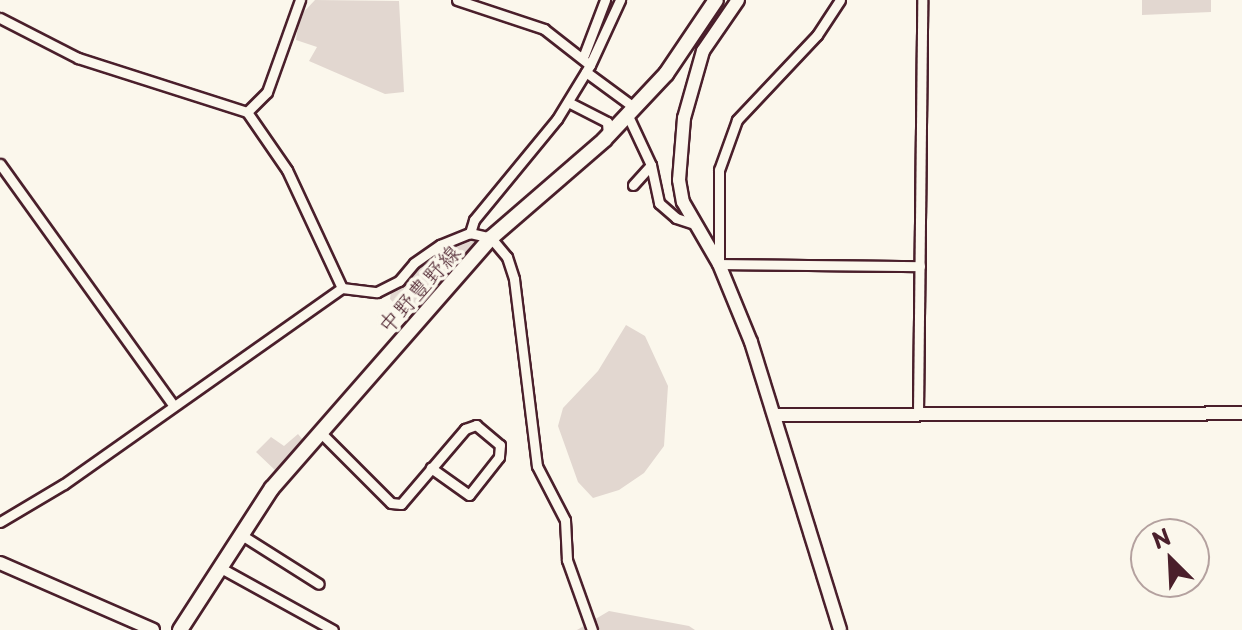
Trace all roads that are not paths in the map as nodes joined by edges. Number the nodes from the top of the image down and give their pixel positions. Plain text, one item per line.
1 (300, 0) edge
2 (457, 0) edge
3 (605, 0) edge
4 (620, 0) edge
5 (716, 0) edge
6 (738, 0) edge
7 (840, 0) edge
8 (922, 0) edge
9 (0, 18) edge
10 (584, 55) junction
11 (588, 68) junction
12 (568, 102) junction
13 (247, 112) junction
14 (632, 112) junction
15 (608, 135) junction
16 (0, 164) edge
17 (651, 165) junction
18 (633, 185) dead end
19 (695, 224) junction
20 (470, 233) junction
21 (491, 238) junction
22 (719, 264) junction
23 (920, 266) junction
24 (342, 288) junction
25 (173, 405) junction
26 (918, 413) junction
27 (1242, 413) edge
28 (777, 415) junction
29 (320, 432) junction
30 (431, 468) junction
31 (0, 522) edge
32 (240, 534) junction
33 (0, 563) edge
34 (219, 567) junction
35 (319, 584) dead end
36 (153, 630) edge
37 (180, 630) edge
38 (333, 630) edge
39 (592, 630) edge
40 (840, 630) edge

1 - 13 street
2 - 10 street
3 - 10 street
4 - 11 street
5 - 14 main road, 中野豊野線
6 - 19 street
7 - 22 street
8 - 23 street
9 - 13 street
10 - 11 street
11 - 12 street
11 - 14 street
12 - 15 street
12 - 20 street
13 - 24 street
14 - 15 main road, 中野豊野線
14 - 17 street
15 - 21 main road, 中野豊野線
16 - 25 street
17 - 18 street
17 - 19 street
19 - 22 street
20 - 21 street
20 - 24 street
21 - 29 main road, 中野豊野線
21 - 39 street
22 - 23 street
22 - 28 street
23 - 26 street
24 - 25 street
25 - 31 street
26 - 27 street
26 - 28 street
28 - 40 street
29 - 30 street
29 - 32 main road, 中野豊野線
30 - 30 street
32 - 34 main road, 中野豊野線
32 - 35 street
33 - 36 street
34 - 37 main road, 中野豊野線
34 - 38 street

